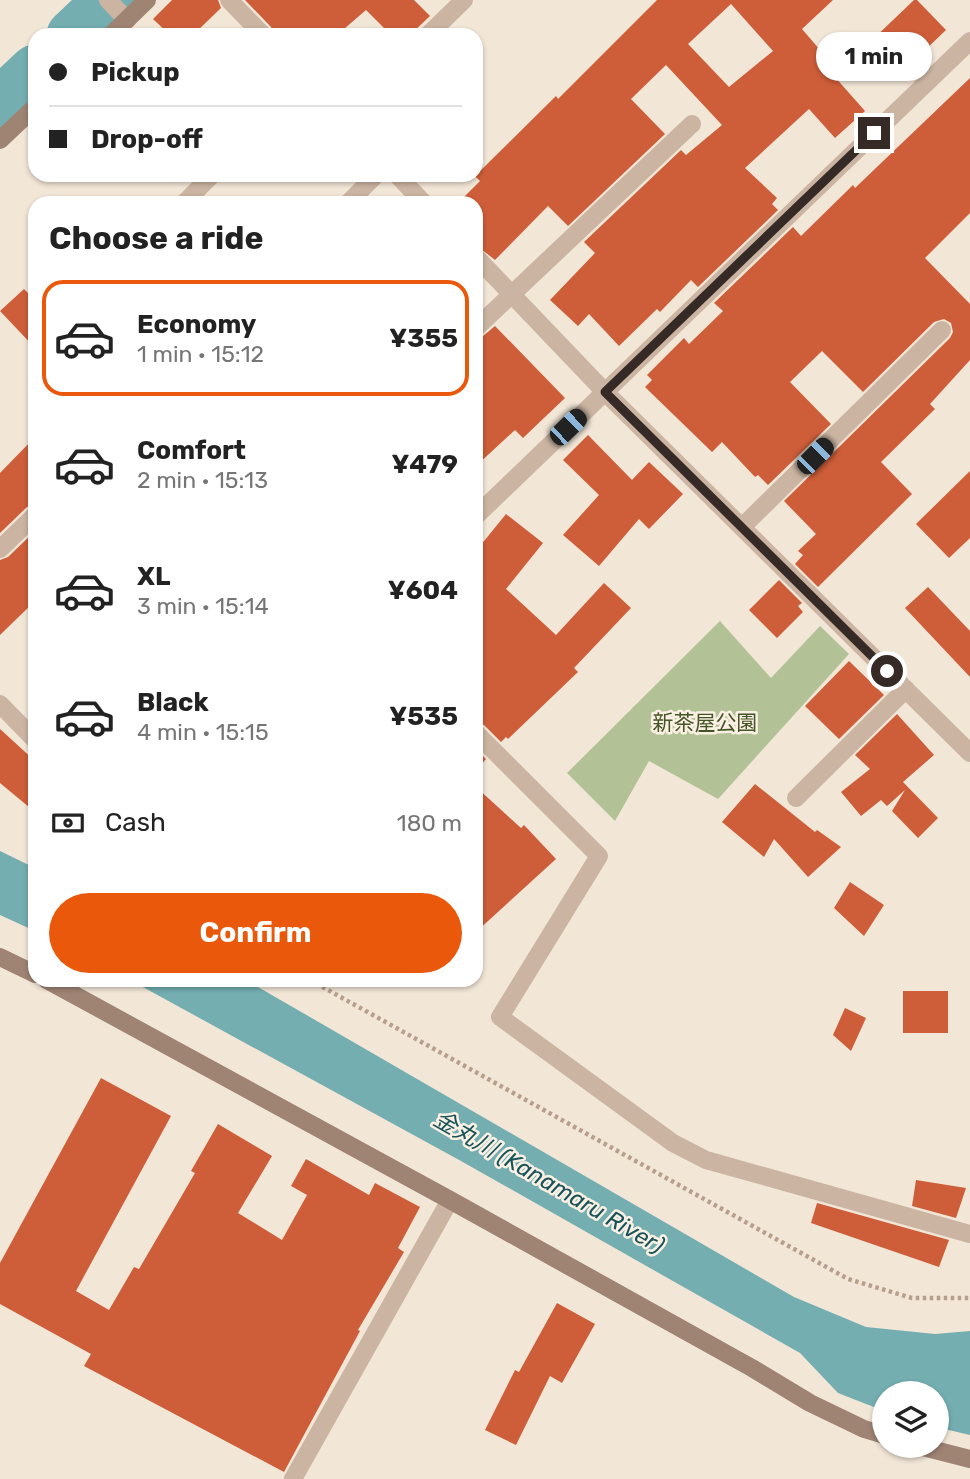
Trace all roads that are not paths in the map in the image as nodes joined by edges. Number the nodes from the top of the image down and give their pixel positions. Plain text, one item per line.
1 (108, 0) edge
2 (147, 0) edge
3 (229, 0) edge
4 (464, 0) edge
5 (127, 20) junction
6 (118, 28) edge
7 (256, 28) edge
8 (435, 28) edge
9 (970, 41) edge
10 (28, 114) edge
11 (692, 124) dead end
12 (0, 140) edge
13 (205, 182) edge
14 (369, 182) edge
15 (404, 182) edge
16 (191, 196) edge
17 (355, 196) edge
18 (417, 196) edge
19 (483, 264) edge
20 (512, 295) junction
21 (483, 322) edge
22 (942, 330) dead end
23 (605, 392) junction
24 (483, 509) edge
25 (28, 522) edge
26 (741, 527) junction
27 (0, 550) edge
28 (906, 689) junction
29 (0, 704) edge
30 (28, 733) edge
31 (483, 740) edge
32 (970, 753) edge
33 (796, 798) dead end
34 (0, 957) edge
35 (28, 971) edge
36 (67, 987) edge
37 (450, 1200) junction
38 (970, 1234) edge
39 (872, 1431) edge
40 (949, 1454) edge
41 (970, 1459) edge
42 (293, 1479) edge

1 - 5 street
2 - 5 street
3 - 7 street
4 - 8 street
5 - 6 street
9 - 23 street
10 - 12 street
11 - 20 street
13 - 16 street
14 - 17 street
15 - 18 street
19 - 20 street
20 - 21 street
20 - 23 street
22 - 26 street
23 - 24 street
23 - 26 street
25 - 27 street
26 - 28 street
28 - 32 street
28 - 33 street
29 - 30 street
31 - 38 street
34 - 35 street
36 - 37 street
37 - 39 street
37 - 42 street
40 - 41 street

